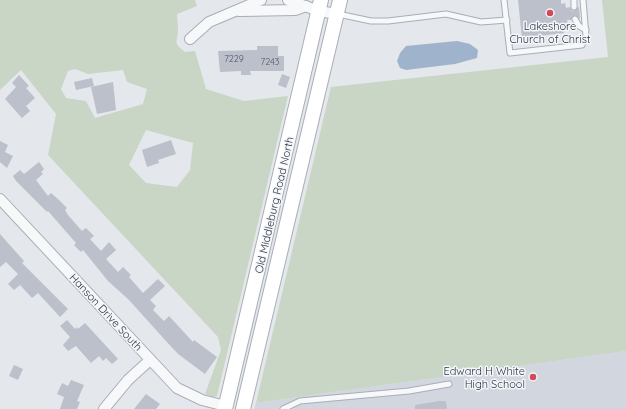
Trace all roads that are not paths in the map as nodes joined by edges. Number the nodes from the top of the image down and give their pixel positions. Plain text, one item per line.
1 (261, 0) edge
2 (288, 0) edge
3 (340, 0) edge
4 (504, 0) edge
5 (574, 0) edge
6 (583, 0) edge
7 (316, 6) edge
8 (574, 7) dead end
9 (234, 11) junction
10 (337, 14) junction
11 (575, 19) dead end
12 (507, 20) junction
13 (586, 30) junction
14 (190, 39) dead end
15 (0, 199) edge
16 (273, 208) junction
17 (290, 211) junction
18 (150, 360) junction
19 (449, 384) dead end
20 (232, 408) edge
21 (104, 409) edge
22 (283, 409) edge

1 - 9 street
2 - 7 street
3 - 10 main road, Old Middleburg Road North
4 - 12 lane
5 - 8 lane
6 - 13 lane
7 - 9 street
7 - 10 street
7 - 16 main road, Old Middleburg Road North
9 - 14 street
10 - 12 lane
10 - 17 main road, Old Middleburg Road North
11 - 13 lane
12 - 13 lane
15 - 18 street, Hanson Drive South
16 - 17 main road
16 - 20 main road, Old Middleburg Road North
17 - 20 main road, Old Middleburg Road North
18 - 20 street, Hanson Drive South
18 - 21 street
19 - 22 lane

